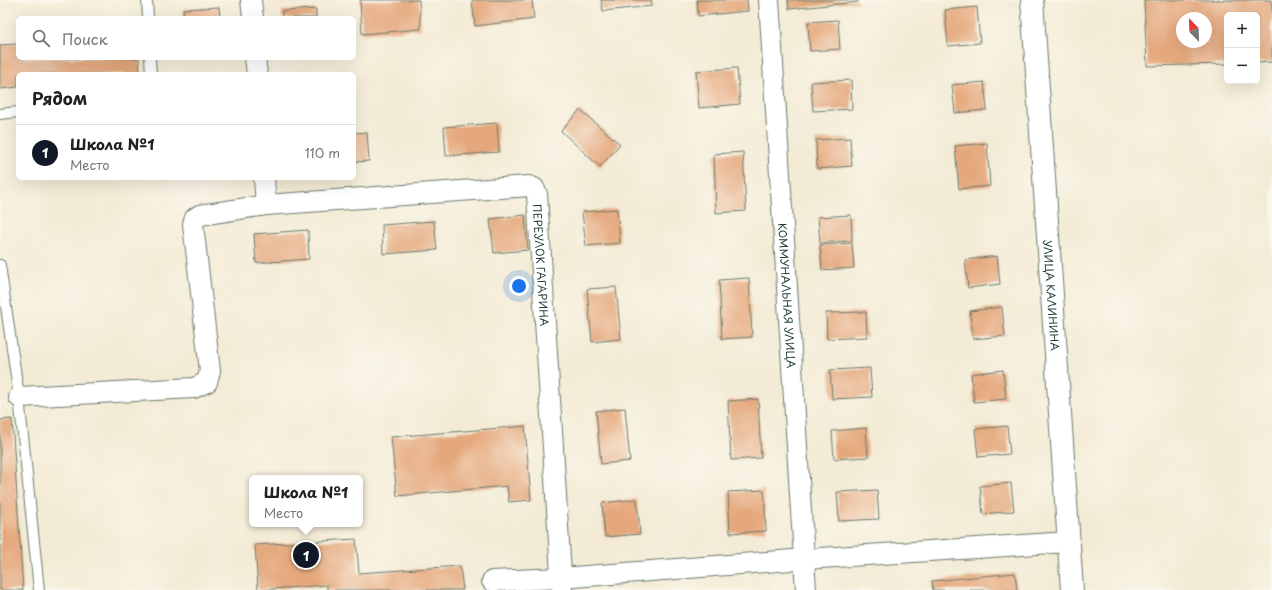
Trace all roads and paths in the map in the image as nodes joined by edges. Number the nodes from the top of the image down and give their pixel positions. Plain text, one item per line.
1 (147, 0) edge
2 (251, 0) edge
3 (769, 0) edge
4 (1032, 0) edge
5 (148, 16) edge
6 (252, 16) edge
7 (150, 60) edge
8 (255, 60) edge
9 (151, 72) edge
10 (257, 72) edge
11 (16, 112) edge
12 (0, 114) edge
13 (264, 180) edge
14 (266, 204) junction
15 (0, 265) edge
16 (19, 398) junction
17 (1068, 542) junction
18 (804, 559) junction
19 (492, 581) dead end
20 (562, 584) edge
21 (39, 590) edge
22 (806, 590) edge
23 (1072, 590) edge

1 - 5 lane
2 - 6 street
3 - 18 street, КОММУНАЛЬНАЯ УЛИЦА
4 - 17 street, УЛИЦА КАЛИНИНА
7 - 9 lane
8 - 10 street
11 - 12 lane
13 - 14 street
14 - 16 street
14 - 20 street, ПЕРЕУЛОК ГАГАРИНА
15 - 16 lane
16 - 21 lane
17 - 18 street
17 - 23 street, УЛИЦА КАЛИНИНА
18 - 20 street
18 - 22 street, КОММУНАЛЬНАЯ УЛИЦА
19 - 20 street

